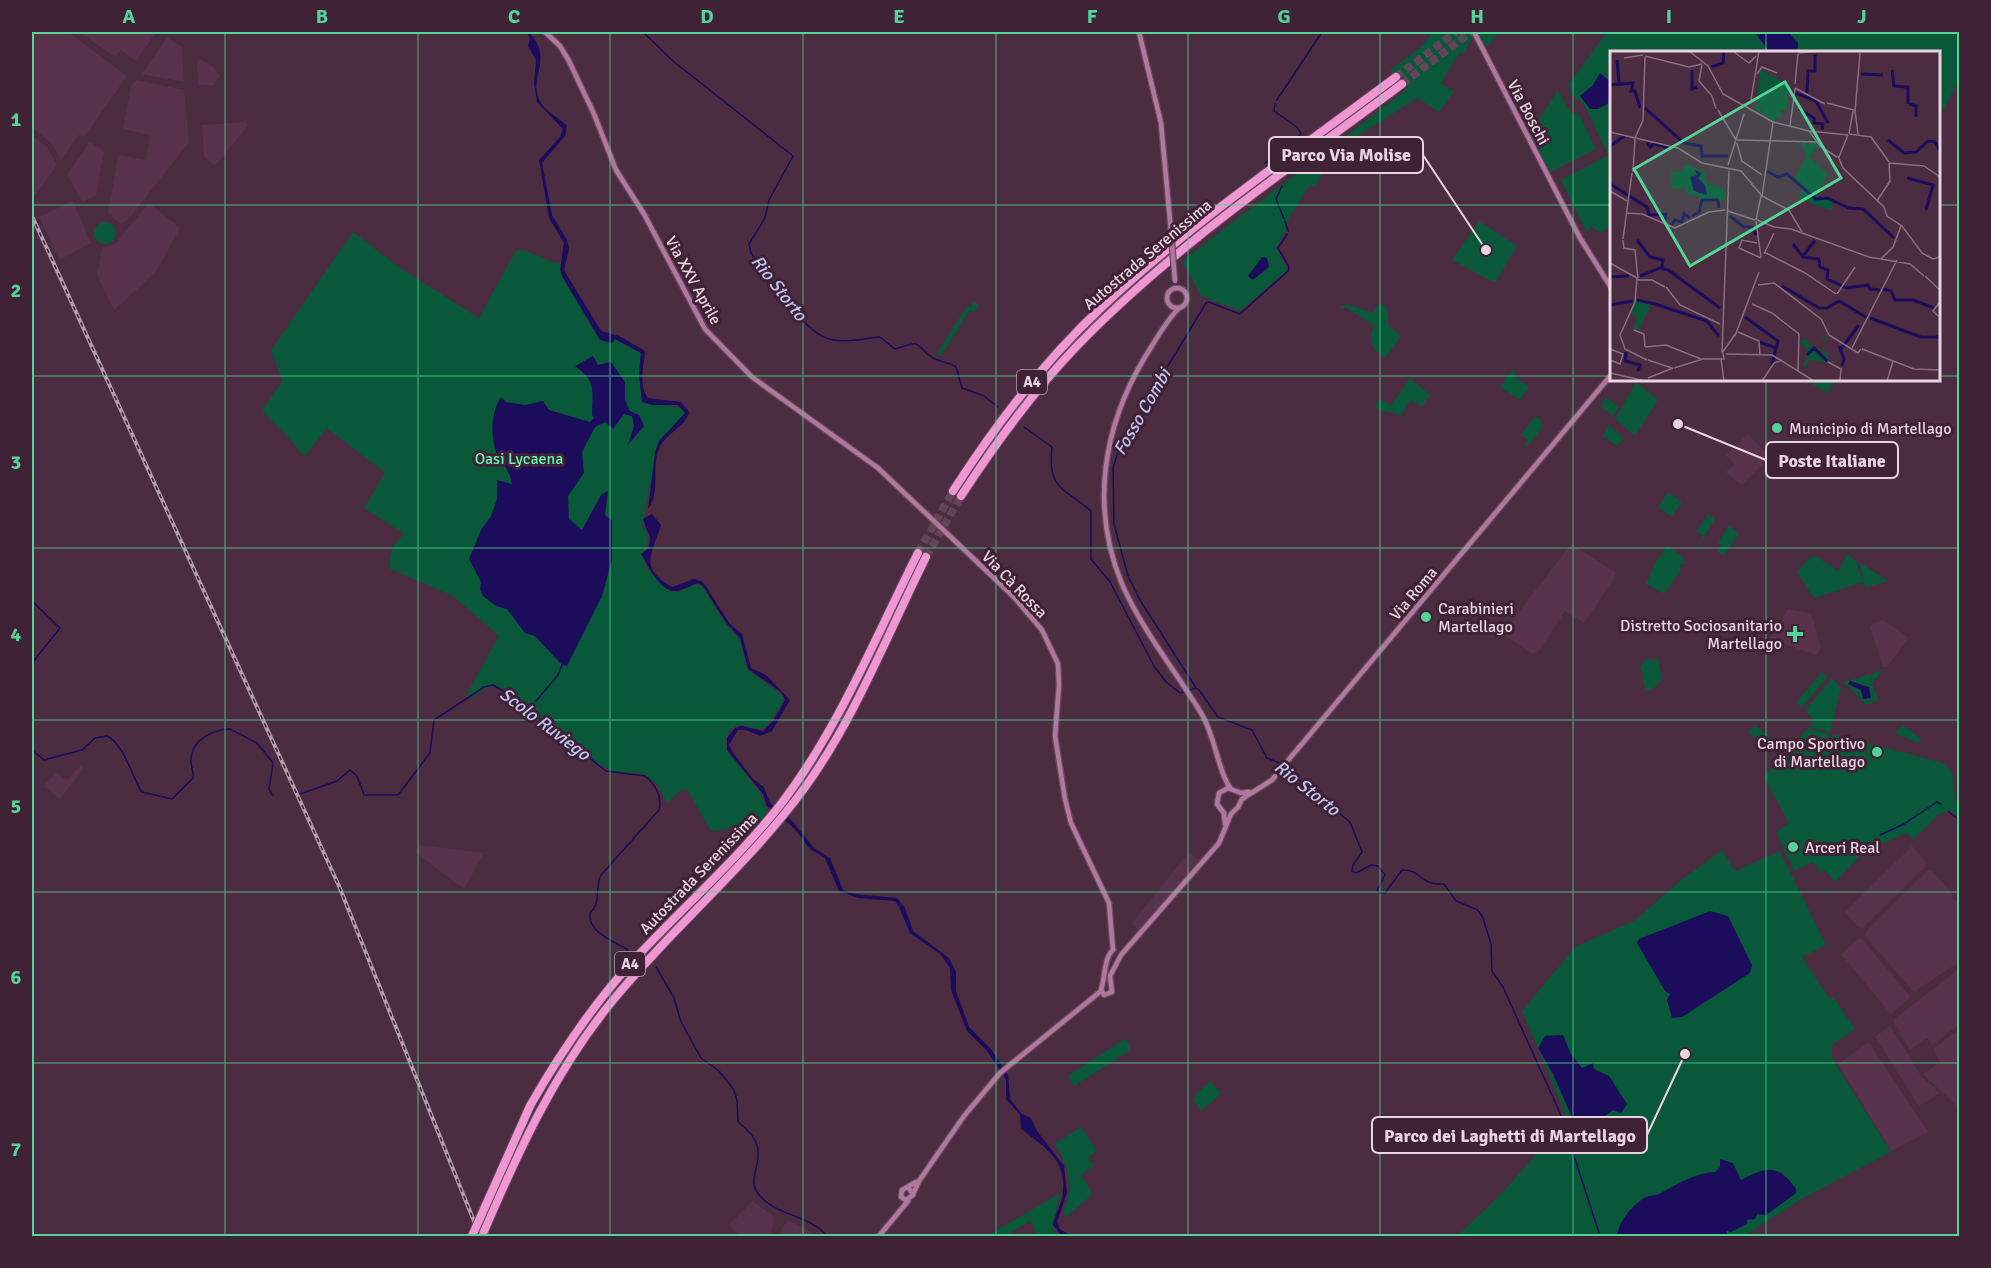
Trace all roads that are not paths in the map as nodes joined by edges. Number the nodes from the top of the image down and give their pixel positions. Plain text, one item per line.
1 (545, 32) edge
2 (1139, 32) edge
3 (1474, 32) edge
4 (1396, 77) tunnel mouth
5 (1402, 84) tunnel mouth
6 (1175, 281) junction
7 (1610, 288) edge
8 (1180, 289) junction
9 (1172, 290) junction
10 (1169, 304) junction
11 (1179, 308) junction
12 (1168, 319) junction
13 (1610, 375) edge
14 (856, 451) joint
15 (953, 491) tunnel mouth
16 (961, 496) tunnel mouth
17 (918, 553) tunnel mouth
18 (926, 557) tunnel mouth
19 (1223, 770) junction
20 (1231, 789) junction
21 (1221, 791) junction
22 (1238, 792) junction
23 (1251, 792) junction
24 (1241, 801) junction
25 (1222, 810) junction
26 (1233, 812) junction
27 (1225, 830) junction
28 (754, 843) junction
29 (1113, 950) junction
30 (1121, 955) junction
31 (1101, 992) junction
32 (919, 1181) junction
33 (909, 1188) junction
34 (913, 1194) junction
35 (901, 1196) junction
36 (908, 1200) junction
37 (897, 1211) junction
38 (472, 1236) edge
39 (482, 1236) edge
40 (879, 1236) edge

1 - 14 main road, Via XXV Aprile
2 - 6 main road, bridge
3 - 7 main road, Via Boschi
4 - 15 highway, Autostrada Serenissima / A4
5 - 16 highway, Autostrada Serenissima / A4
6 - 8 main road
6 - 9 main road
8 - 9 main road
8 - 11 main road
9 - 10 main road
10 - 11 main road
10 - 12 main road
11 - 12 main road
12 - 19 main road
13 - 23 main road, Via Roma
14 - 29 main road, Via Cà Rossa
17 - 28 highway, Autostrada Serenissima / A4
18 - 28 highway, Autostrada Serenissima / A4
19 - 20 main road
19 - 21 main road
20 - 21 main road
20 - 22 main road
21 - 25 main road
22 - 23 main road
22 - 24 main road
23 - 24 main road, Via Roma
24 - 26 main road
25 - 26 main road
25 - 27 main road
26 - 27 main road
27 - 30 main road
28 - 38 highway, Autostrada Serenissima / A4, bridge
28 - 39 highway, Autostrada Serenissima / A4
29 - 30 main road
29 - 31 main road
30 - 31 main road
31 - 32 main road
32 - 33 main road
32 - 34 main road
33 - 34 main road
33 - 35 main road
34 - 36 main road
35 - 36 main road
35 - 37 main road
36 - 37 main road
37 - 40 main road

